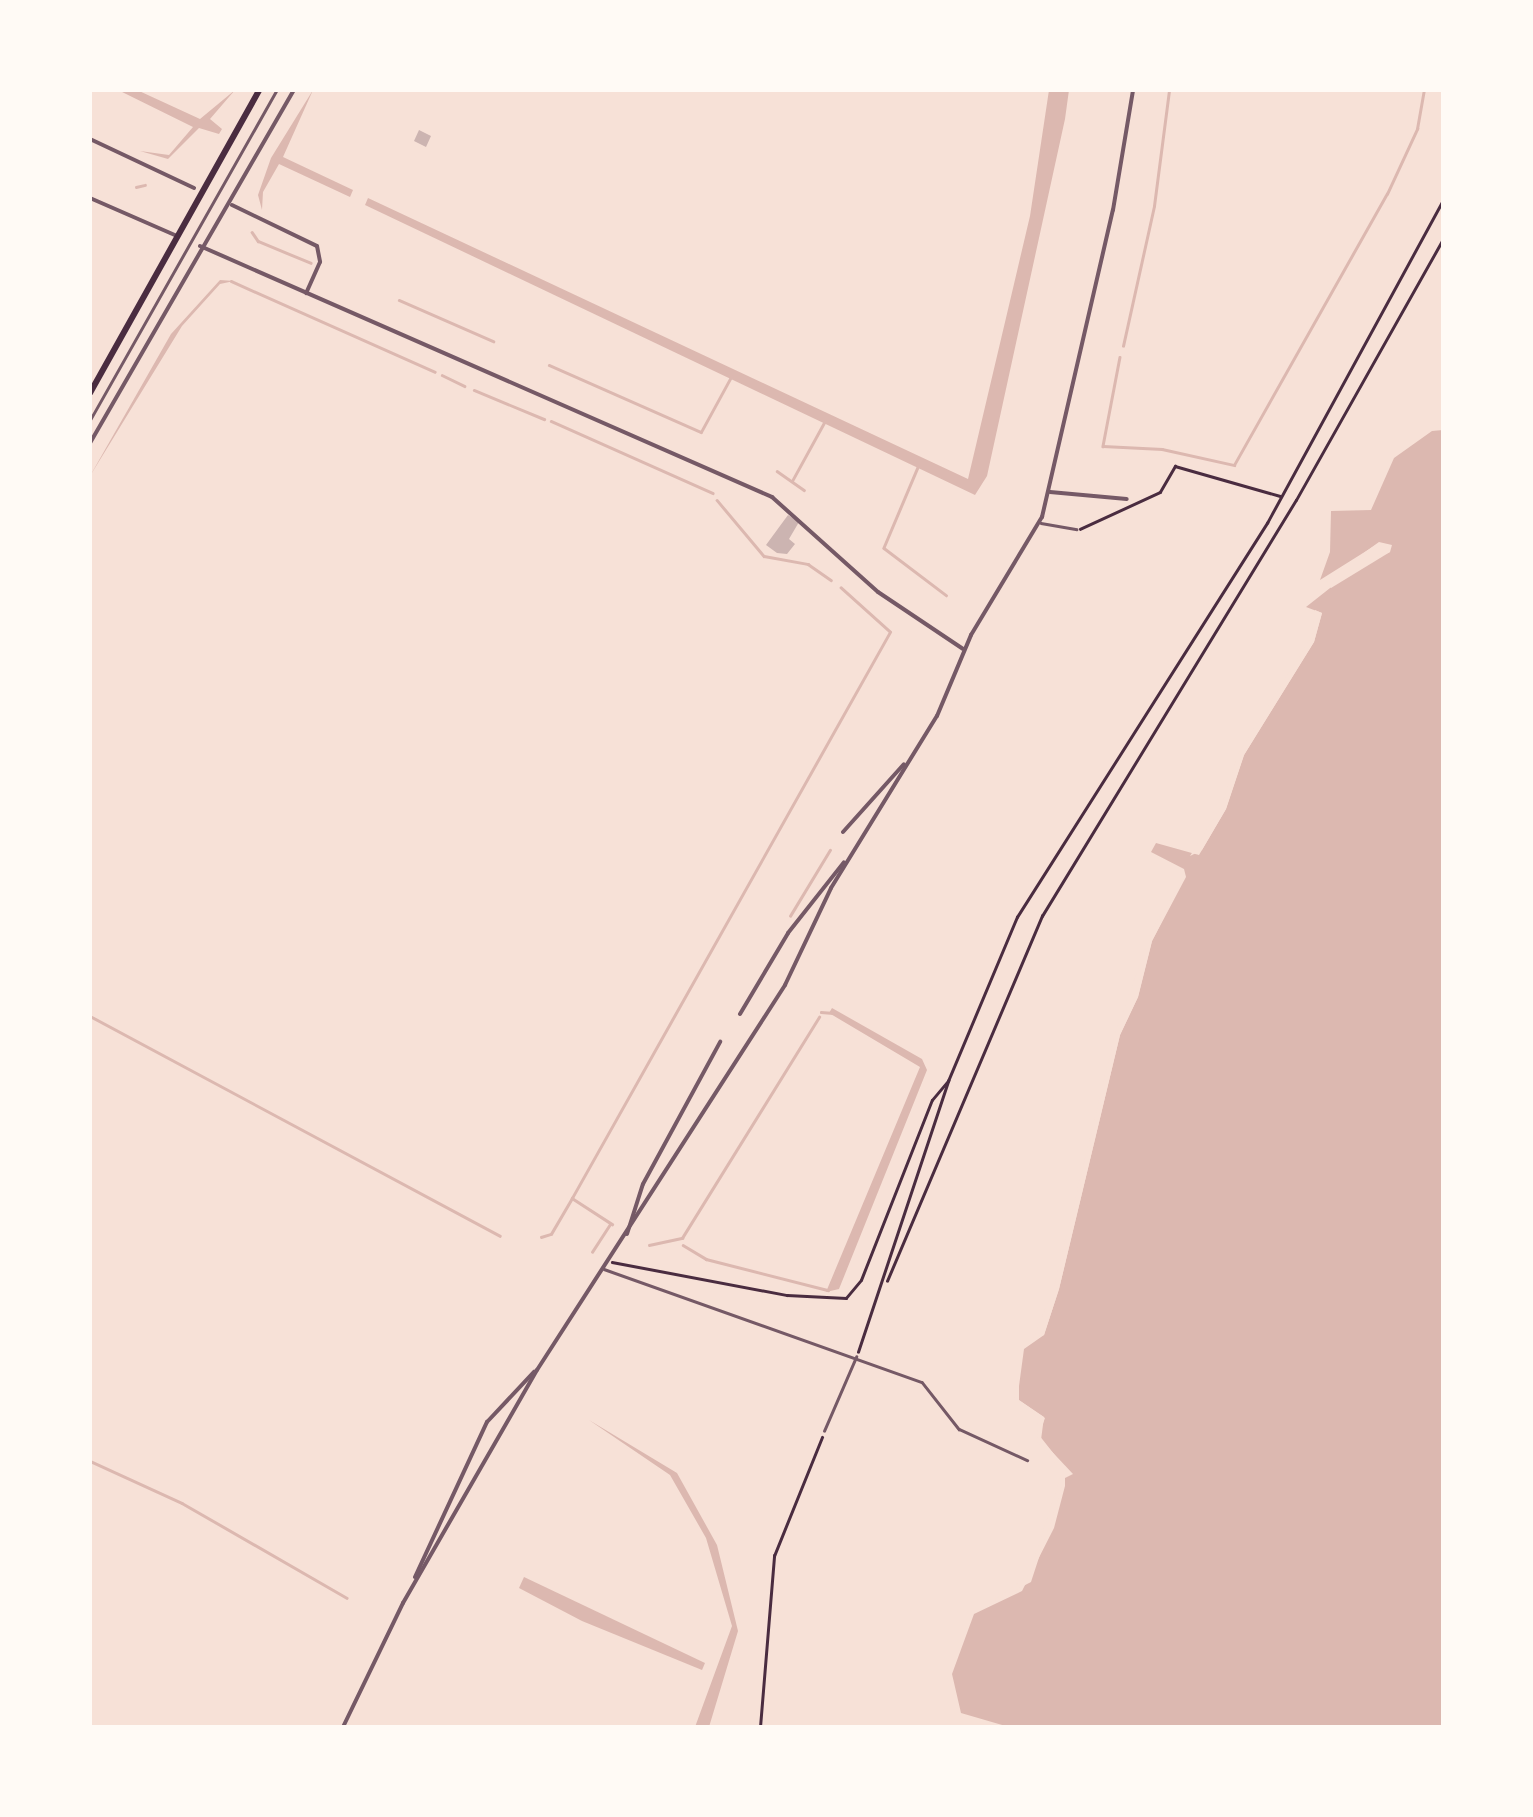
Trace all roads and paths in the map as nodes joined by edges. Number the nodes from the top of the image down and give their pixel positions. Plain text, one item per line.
1 (259, 90) edge
2 (276, 90) edge
3 (294, 90) edge
4 (1132, 90) edge
5 (90, 138) edge
6 (194, 188) dead end
7 (90, 198) edge
8 (1443, 200) edge
9 (232, 205) dead end
10 (177, 236) junction
11 (1443, 239) edge
12 (200, 246) junction
13 (306, 292) junction
14 (90, 393) edge
15 (90, 420) edge
16 (90, 443) edge
17 (1050, 492) junction
18 (1282, 497) junction
19 (1127, 500) dead end
20 (1039, 522) junction
21 (1076, 529) joint
22 (964, 650) junction
23 (908, 762) junction
24 (843, 832) dead end
25 (849, 858) junction
26 (740, 1014) dead end
27 (720, 1042) dead end
28 (948, 1082) junction
29 (627, 1239) junction
30 (611, 1261) junction
31 (604, 1269) junction
32 (878, 1301) junction
33 (857, 1356) junction
34 (538, 1370) junction
35 (824, 1431) joint
36 (1027, 1460) dead end
37 (412, 1586) junction
38 (343, 1727) edge
39 (760, 1727) edge

1 - 10 main road
2 - 15 lane
3 - 12 street
4 - 17 street
5 - 6 street
7 - 10 street
8 - 18 path
9 - 13 street
10 - 14 main road
11 - 32 path
12 - 13 street
12 - 16 street
13 - 22 street
17 - 19 street
17 - 20 street
18 - 21 path
18 - 28 path
20 - 21 lane
20 - 22 street
22 - 23 street
23 - 24 street
23 - 25 street
25 - 26 street
25 - 29 street
27 - 29 street
28 - 30 path
28 - 32 path
29 - 30 street
30 - 31 street
31 - 33 lane
31 - 34 street
32 - 33 path
33 - 35 lane
33 - 36 lane
34 - 37 street
34 - 37 street
35 - 39 path
37 - 38 street

